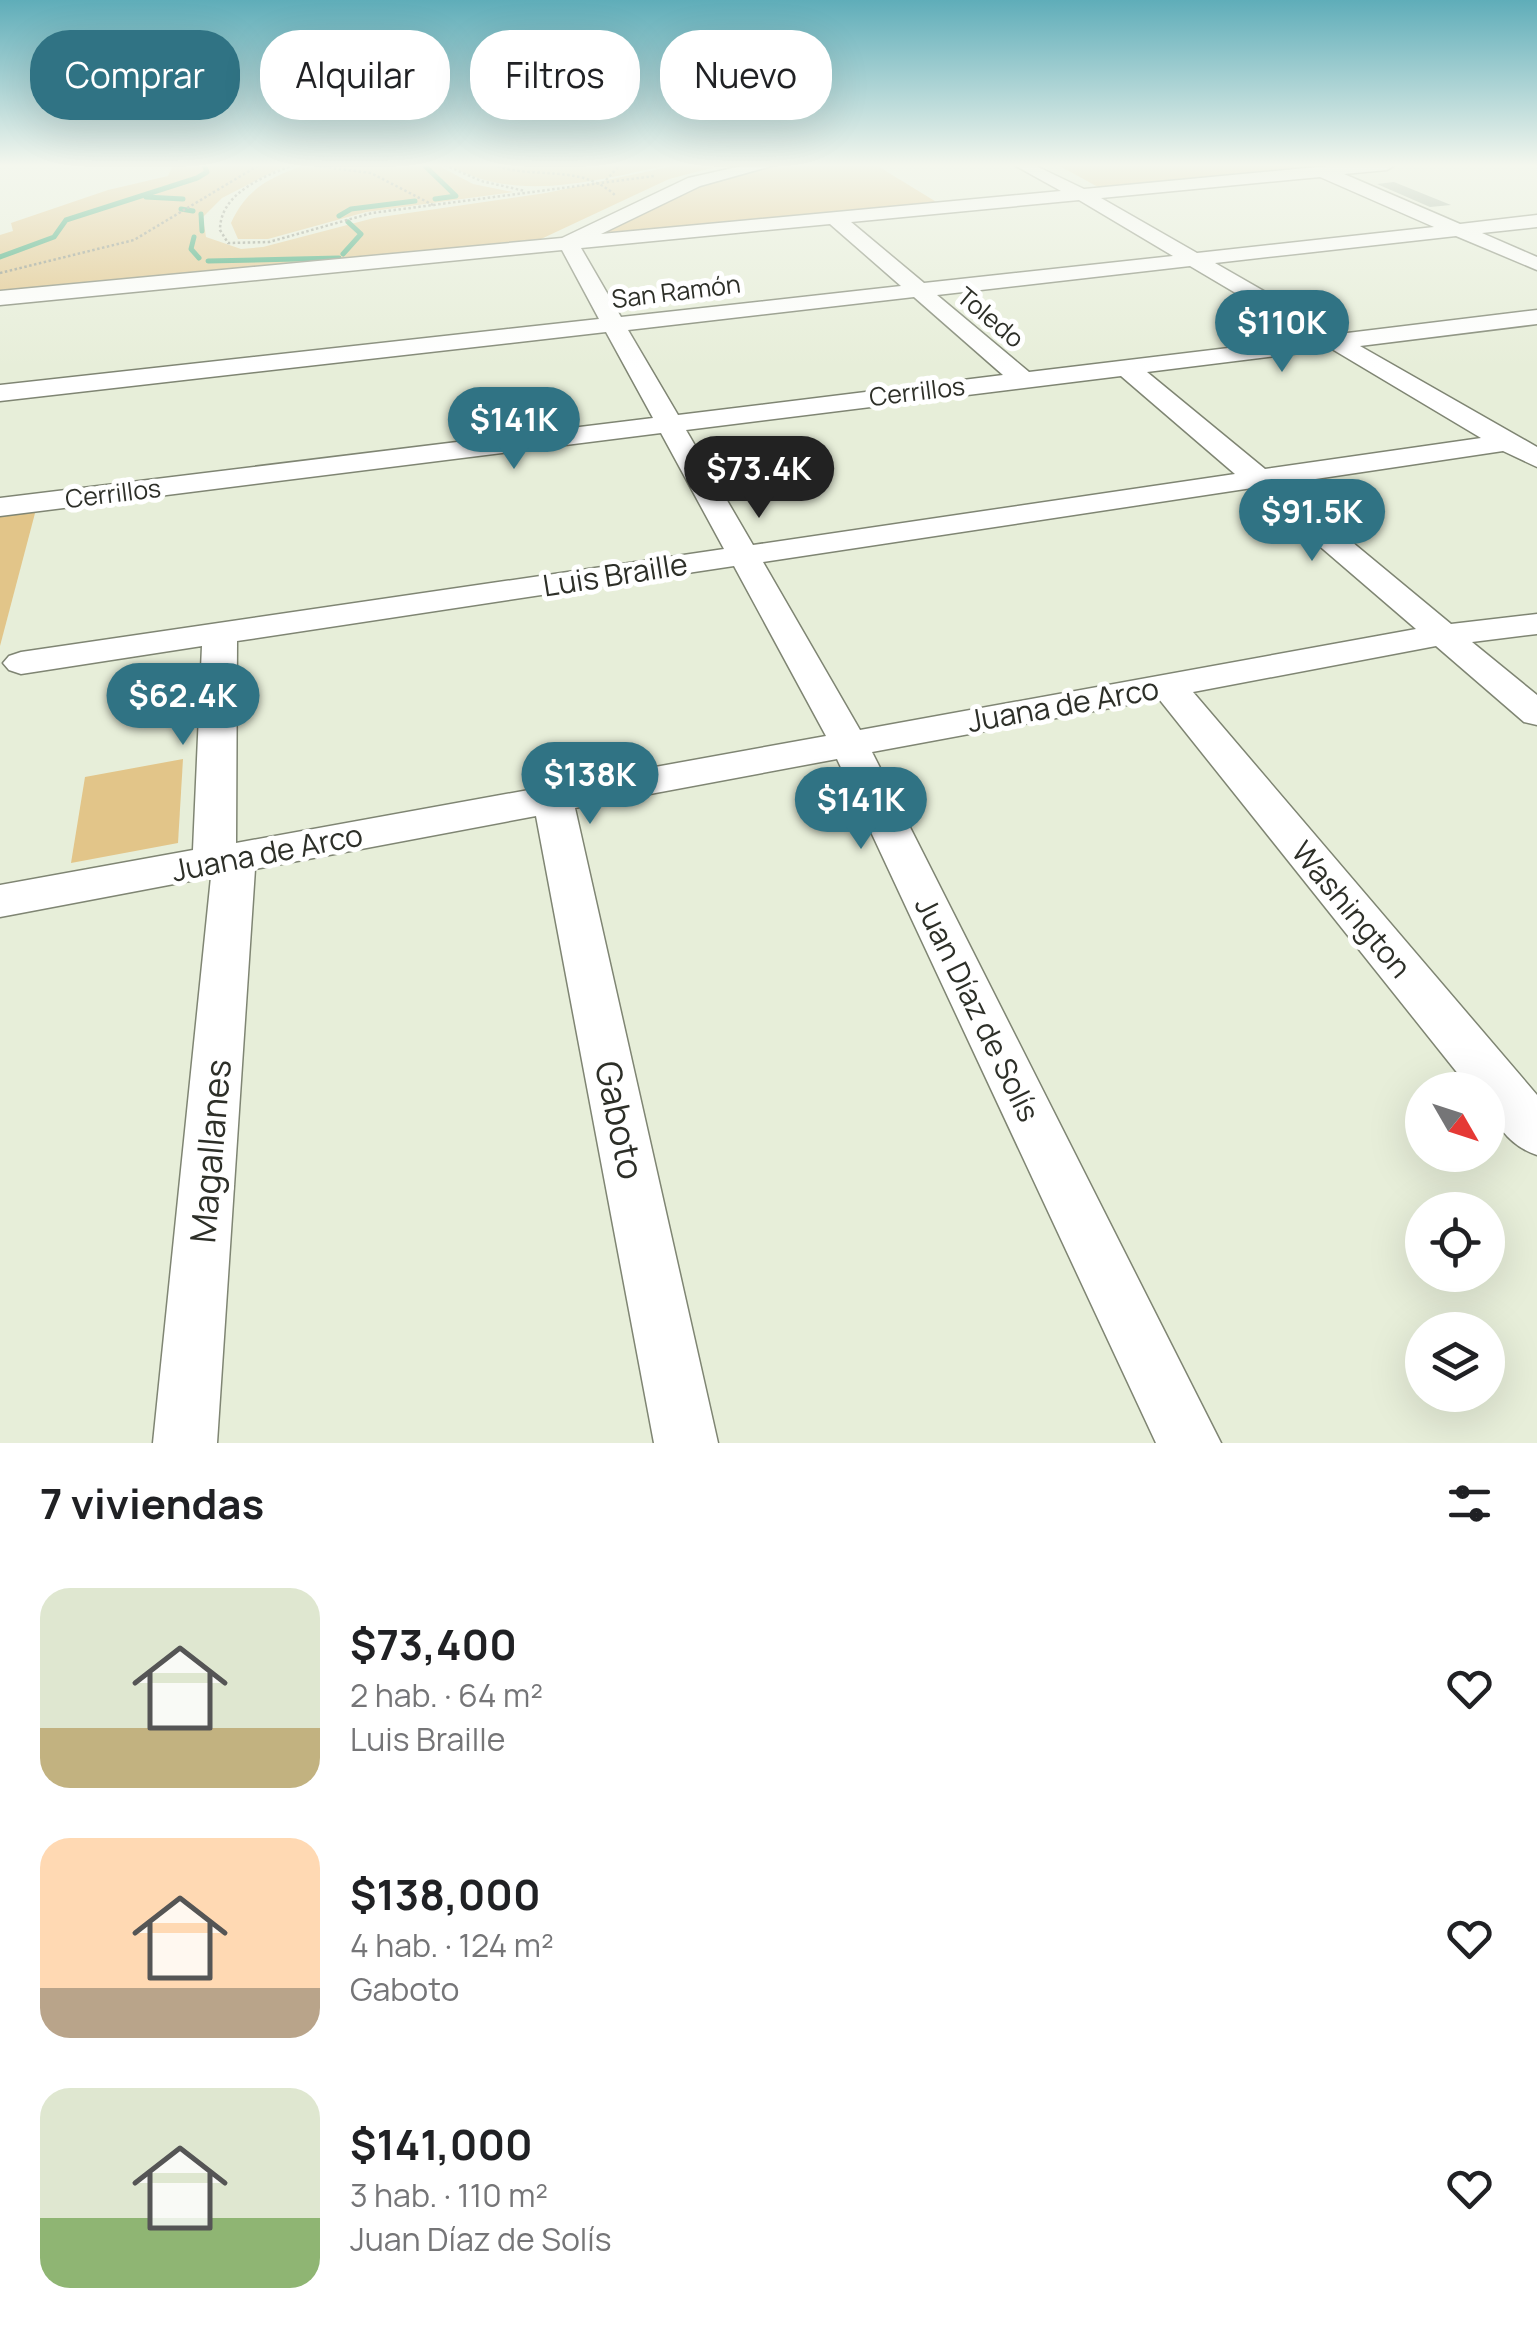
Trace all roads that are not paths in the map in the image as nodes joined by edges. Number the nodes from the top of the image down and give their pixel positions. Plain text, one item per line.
1 (590, 232) edge
2 (687, 232) edge
3 (851, 232) edge
4 (1148, 232) edge
5 (1428, 232) edge
6 (1465, 232) edge
7 (568, 243) junction
8 (1193, 259) junction
9 (1537, 264) edge
10 (918, 291) junction
11 (0, 298) edge
12 (1537, 317) edge
13 (1505, 321) junction
14 (613, 326) junction
15 (1537, 336) edge
16 (1335, 342) junction
17 (1126, 366) junction
18 (1021, 378) junction
19 (0, 393) edge
20 (668, 424) junction
21 (1507, 442) junction
22 (1537, 459) edge
23 (1257, 478) junction
24 (0, 507) edge
25 (742, 555) junction
26 (1537, 624) edge
27 (220, 634) junction
28 (1442, 634) junction
29 (20, 663) dead end
30 (1167, 685) junction
31 (1537, 714) edge
32 (849, 744) junction
33 (554, 798) junction
34 (224, 861) junction
35 (0, 901) edge
36 (1537, 1133) edge
37 (185, 1443) edge
38 (686, 1443) edge
39 (1189, 1443) edge

1 - 7 street
2 - 7 street
3 - 10 street, Toledo
4 - 8 street
5 - 8 street, San Ramón
6 - 9 street
7 - 11 street
7 - 14 street, Juan Díaz de Solís
8 - 10 street, San Ramón
8 - 16 street
10 - 14 street, San Ramón
10 - 18 street, Toledo
12 - 13 street, Cerrillos
13 - 15 street
13 - 16 street, Cerrillos
14 - 19 street, San Ramón
14 - 20 street, Juan Díaz de Solís
16 - 17 street, Cerrillos
16 - 21 street
17 - 18 street, Cerrillos
17 - 23 street
18 - 20 street, Cerrillos
20 - 24 street, Cerrillos
20 - 25 street, Juan Díaz de Solís
21 - 22 street
21 - 23 street, Luis Braille
23 - 25 street, Luis Braille
23 - 28 street
25 - 27 street, Luis Braille
25 - 32 street, Juan Díaz de Solís
26 - 28 street, Juana de Arco
27 - 29 street, Luis Braille
27 - 34 street, Magallanes
28 - 30 street, Juana de Arco
28 - 31 street
30 - 32 street, Juana de Arco
30 - 36 street, Washington
32 - 33 street, Juana de Arco
32 - 39 street, Juan Díaz de Solís
33 - 34 street, Juana de Arco
33 - 38 street, Gaboto
34 - 35 street, Juana de Arco
34 - 37 street, Magallanes

